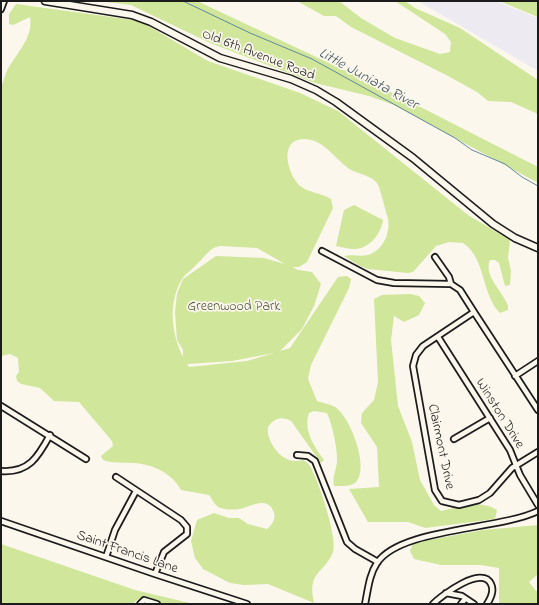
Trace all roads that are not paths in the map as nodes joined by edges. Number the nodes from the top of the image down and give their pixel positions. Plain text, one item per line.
1 (4, 1) edge
2 (45, 1) edge
3 (1, 9) edge
4 (536, 248) edge
5 (322, 251) dead end
6 (538, 256) edge
7 (435, 257) dead end
8 (451, 284) junction
9 (474, 312) junction
10 (438, 337) junction
11 (538, 361) edge
12 (515, 376) junction
13 (1, 406) edge
14 (538, 410) edge
15 (490, 418) junction
16 (50, 435) junction
17 (454, 439) dead end
18 (538, 452) edge
19 (297, 455) dead end
20 (86, 459) dead end
21 (516, 466) junction
22 (1, 471) edge
23 (116, 477) dead end
24 (136, 491) junction
25 (538, 505) edge
26 (538, 511) edge
27 (1, 521) edge
28 (106, 557) junction
29 (378, 562) junction
30 (155, 574) junction
31 (446, 594) junction
32 (465, 598) junction
33 (140, 604) edge
34 (157, 604) edge
35 (247, 604) edge
36 (365, 604) edge
37 (433, 604) edge
38 (461, 604) edge
39 (474, 604) edge
40 (487, 604) edge

1 - 3 street
2 - 4 main road, Old 6th Avenue Road
4 - 6 main road
5 - 8 street
7 - 8 street
8 - 9 street
9 - 10 street, Clairmont Drive
9 - 12 street
10 - 15 street, Winston Drive
10 - 21 street, Clairmont Drive
11 - 12 street
12 - 14 street
13 - 16 street
15 - 17 street
15 - 21 street, Winston Drive
16 - 20 street
16 - 22 street
18 - 21 street, Clairmont Drive
19 - 29 street
21 - 25 street, Winston Drive
23 - 24 street
24 - 28 street
24 - 30 street
26 - 29 street
27 - 28 street, Saint Francis Lane
28 - 30 street, Saint Francis Lane
29 - 36 street
30 - 35 street, Saint Francis Lane
31 - 32 street
31 - 37 street
31 - 40 street
32 - 38 street
32 - 39 street
33 - 34 street

